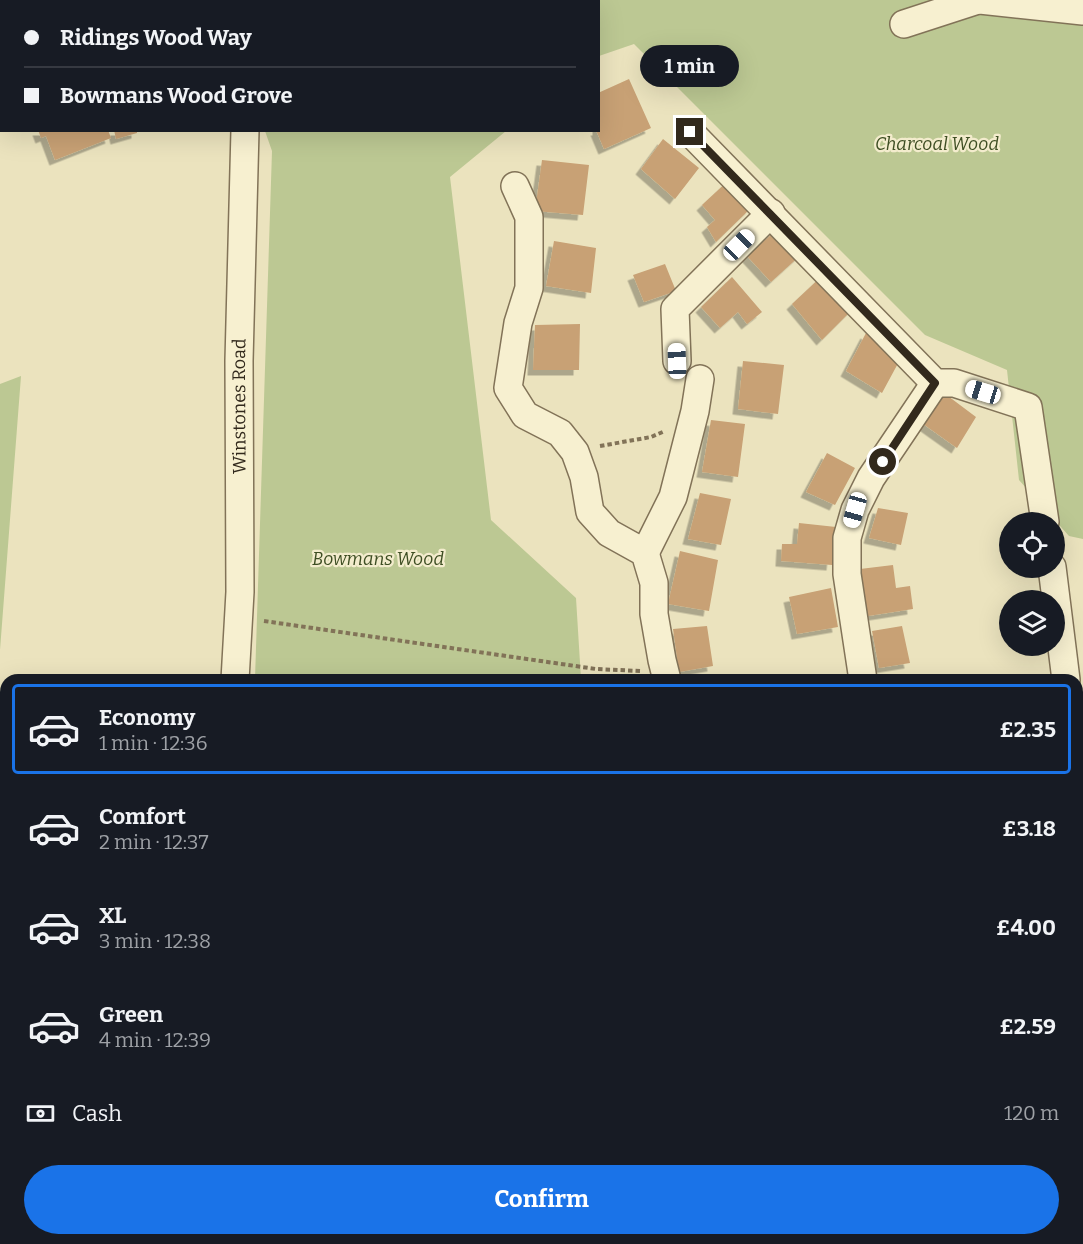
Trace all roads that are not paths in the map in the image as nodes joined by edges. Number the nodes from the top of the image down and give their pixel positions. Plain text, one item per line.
1 (979, 0) edge
2 (1083, 11) edge
3 (904, 24) dead end
4 (245, 132) edge
5 (690, 132) dead end
6 (515, 186) dead end
7 (771, 213) junction
8 (677, 361) dead end
9 (700, 379) dead end
10 (935, 383) junction
11 (1044, 512) edge
12 (645, 553) junction
13 (1053, 578) edge
14 (235, 674) edge
15 (666, 674) edge
16 (862, 674) edge
17 (1065, 674) edge

1 - 2 street
1 - 3 street
4 - 14 street, Winstones Road
5 - 7 street
6 - 12 street
7 - 8 street
7 - 10 street
9 - 12 street
10 - 11 street
10 - 16 street
12 - 15 street
13 - 17 street

